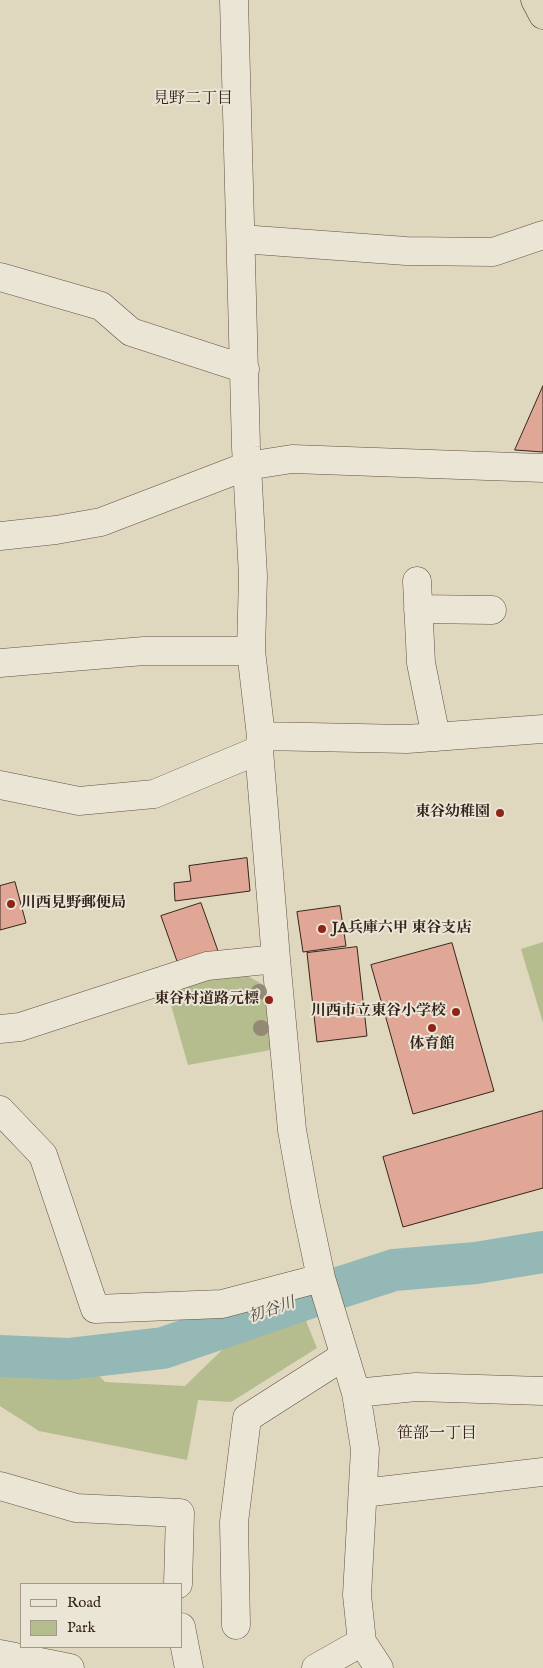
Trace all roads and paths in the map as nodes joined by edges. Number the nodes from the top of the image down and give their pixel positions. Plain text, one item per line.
1 (234, 0) edge
2 (535, 0) edge
3 (543, 15) edge
4 (543, 235) edge
5 (241, 239) junction
6 (0, 277) edge
7 (245, 369) junction
8 (247, 466) junction
9 (543, 468) edge
10 (2, 541) edge
11 (417, 581) dead end
12 (418, 609) junction
13 (492, 610) dead end
14 (251, 651) junction
15 (0, 663) edge
16 (543, 729) edge
17 (436, 737) junction
18 (260, 743) junction
19 (0, 785) edge
20 (276, 959) junction
21 (0, 1028) edge
22 (0, 1110) edge
23 (321, 1278) junction
24 (344, 1356) junction
25 (543, 1391) edge
26 (356, 1393) junction
27 (543, 1472) edge
28 (0, 1486) edge
29 (363, 1493) junction
30 (178, 1583) edge
31 (236, 1625) dead end
32 (182, 1632) edge
33 (362, 1642) junction
34 (0, 1654) edge
35 (70, 1668) edge
36 (189, 1668) edge
37 (316, 1668) edge
38 (379, 1668) edge

1 - 5 street
2 - 3 highway
4 - 5 street
5 - 7 street
6 - 7 street
7 - 8 street
8 - 9 street
8 - 10 street
8 - 14 street
11 - 12 street
12 - 13 street
12 - 17 street
14 - 15 street
14 - 18 street
16 - 17 street
17 - 18 street
18 - 19 street
18 - 20 street
20 - 21 street
20 - 23 street
22 - 23 street
23 - 24 street
24 - 26 street
24 - 31 street
25 - 26 street
26 - 29 street
27 - 29 street
28 - 30 street
29 - 33 street
32 - 36 street
33 - 37 street
33 - 38 street
34 - 35 street

